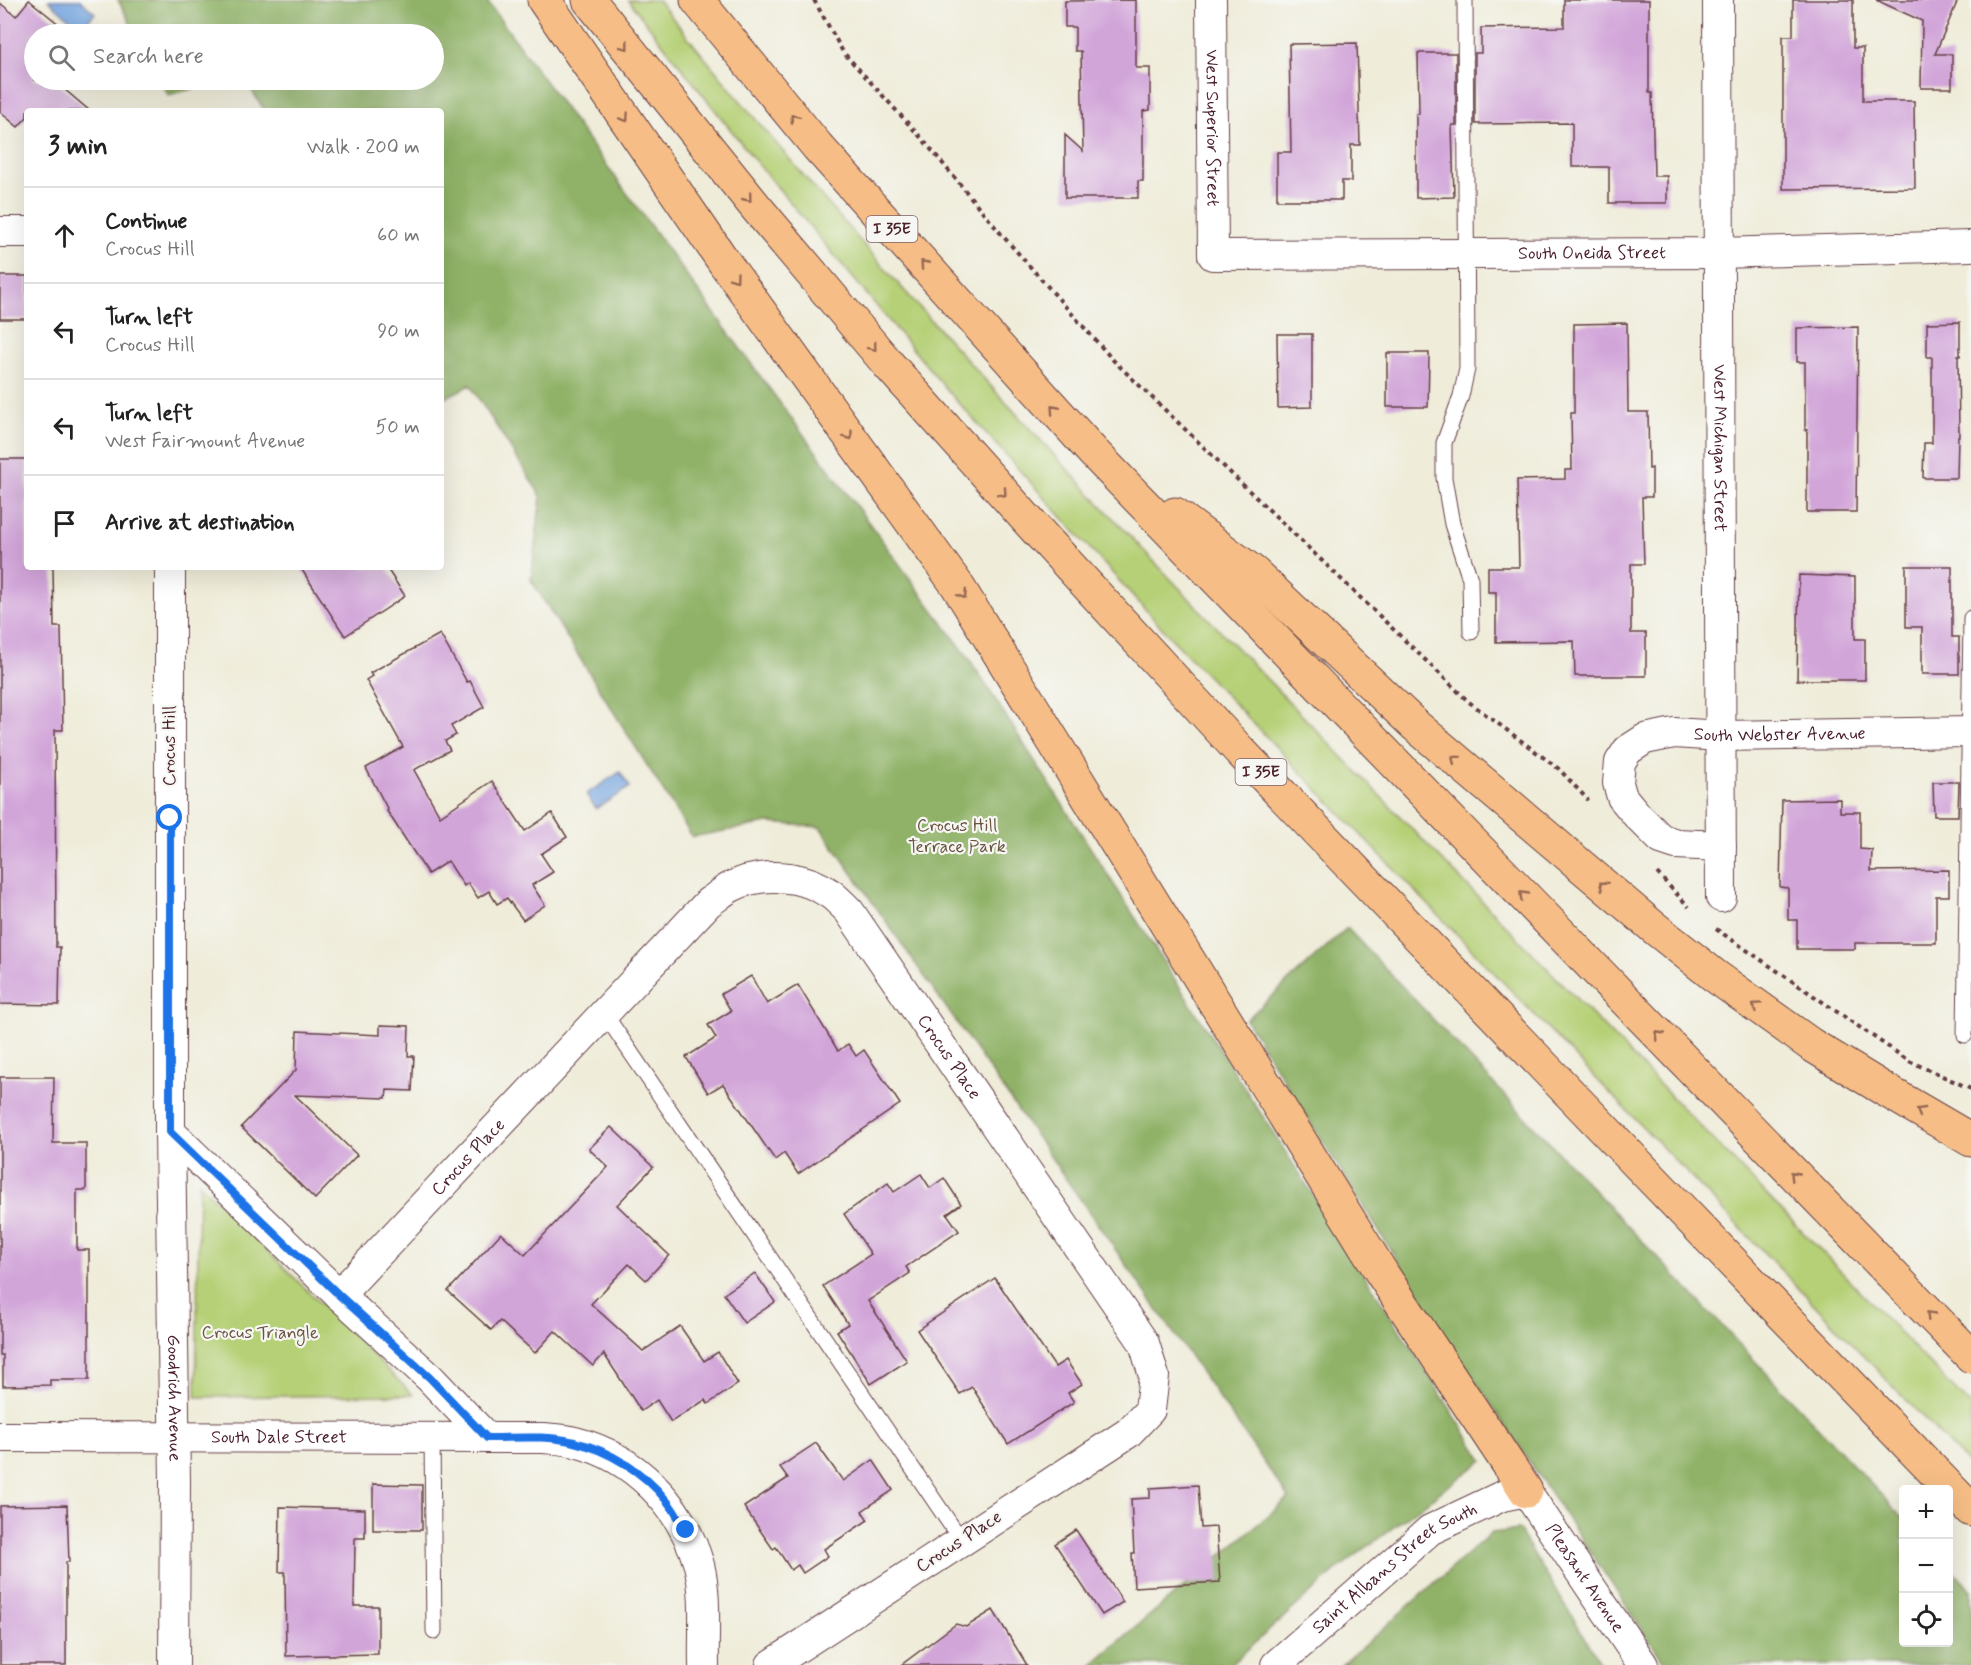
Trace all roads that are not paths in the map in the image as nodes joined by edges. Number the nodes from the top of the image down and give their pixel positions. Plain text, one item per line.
1 (544, 0) edge
2 (589, 0) edge
3 (697, 0) edge
4 (1211, 0) edge
5 (1465, 0) edge
6 (1718, 0) edge
7 (0, 232) edge
8 (24, 232) edge
9 (1971, 246) edge
10 (1719, 253) junction
11 (1468, 254) junction
12 (1214, 255) joint
13 (1093, 452) junction
14 (170, 570) edge
15 (1971, 618) edge
16 (1471, 632) dead end
17 (1971, 732) edge
18 (1721, 736) junction
19 (1721, 846) junction
20 (1714, 910) road end
21 (604, 1013) junction
22 (1965, 1035) dead end
23 (170, 1132) junction
24 (1971, 1140) edge
25 (339, 1295) junction
26 (1971, 1356) edge
27 (0, 1437) edge
28 (174, 1437) junction
29 (432, 1437) junction
30 (487, 1438) junction
31 (1526, 1491) junction
32 (1971, 1510) edge
33 (961, 1540) junction
34 (434, 1631) dead end
35 (174, 1665) edge
36 (704, 1665) edge
37 (771, 1665) edge
38 (1276, 1665) edge
39 (1643, 1665) edge

1 -> 31 highway
2 -> 32 highway, I 35E
13 -> 3 highway, I 35E
4 - 12 street, West Superior Street
5 - 11 lane
6 - 10 street, West Michigan Street
7 - 8 street
9 - 10 street, South Oneida Street
10 - 11 street, South Oneida Street
10 - 18 street, West Michigan Street
11 - 12 street, South Oneida Street
11 - 16 lane
24 -> 13 highway
26 -> 13 highway, I 35E
14 - 23 street, Crocus Hill
15 - 17 lane
17 - 18 street, South Webster Avenue
17 - 22 lane
18 - 19 street, West Michigan Street
18 - 19 street, South Webster Avenue
19 - 20 street, West Michigan Street
21 - 25 street, Crocus Place
21 - 33 lane
21 - 33 street, Crocus Place
23 - 25 street
23 - 28 street, Goodrich Avenue
25 - 30 street
27 - 28 street, South Dale Street
28 - 29 street, South Dale Street
28 - 35 street, Goodrich Avenue
29 - 30 street, South Dale Street
29 - 34 lane
30 - 36 street, South Dale Street
31 - 38 street, Saint Albans Street South
31 - 39 street, Pleasant Avenue
33 - 37 street, Crocus Place

